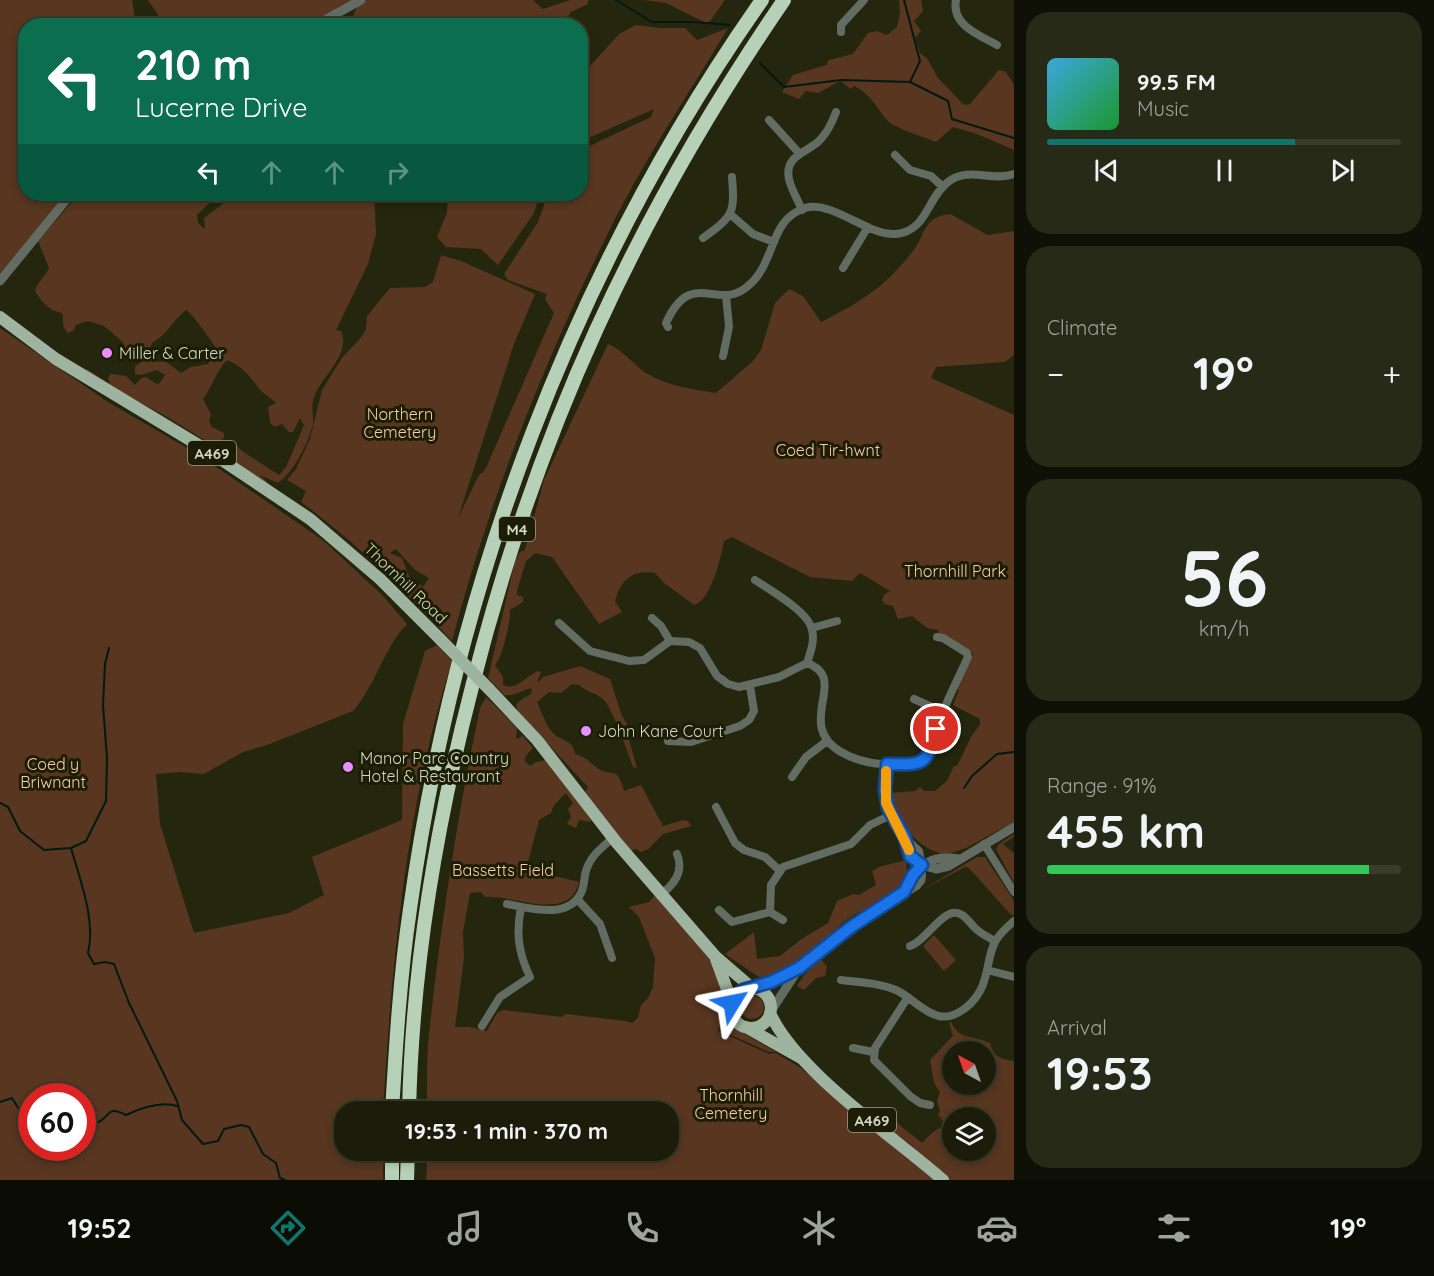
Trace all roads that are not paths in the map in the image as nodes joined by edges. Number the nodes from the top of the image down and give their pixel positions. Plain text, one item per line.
1 (361, 0) edge
2 (762, 0) edge
3 (784, 0) edge
4 (864, 0) edge
5 (956, 0) edge
6 (328, 18) edge
7 (841, 32) dead end
8 (997, 45) dead end
9 (836, 112) dead end
10 (769, 120) dead end
11 (799, 153) junction
12 (895, 155) dead end
13 (1014, 174) edge
14 (732, 177) dead end
15 (943, 187) junction
16 (65, 201) edge
17 (802, 210) junction
18 (730, 214) junction
19 (868, 227) junction
20 (703, 238) dead end
21 (774, 242) junction
22 (843, 268) dead end
23 (0, 281) edge
24 (726, 295) junction
25 (0, 317) edge
26 (668, 327) dead end
27 (723, 356) dead end
28 (755, 580) dead end
29 (652, 618) dead end
30 (837, 621) dead end
31 (559, 623) dead end
32 (812, 628) junction
33 (937, 637) dead end
34 (670, 641) junction
35 (807, 663) junction
36 (750, 686) junction
37 (914, 699) dead end
38 (943, 712) junction
39 (668, 741) dead end
40 (827, 741) junction
41 (887, 764) junction
42 (792, 777) dead end
43 (716, 807) dead end
44 (891, 815) junction
45 (1014, 827) edge
46 (613, 838) junction
47 (984, 844) junction
48 (677, 854) dead end
49 (922, 865) junction
50 (779, 870) junction
51 (1014, 892) edge
52 (662, 894) junction
53 (578, 899) junction
54 (507, 904) dead end
55 (521, 907) junction
56 (718, 910) dead end
57 (770, 912) junction
58 (783, 920) dead end
59 (1014, 921) edge
60 (995, 941) junction
61 (910, 946) dead end
62 (716, 956) junction
63 (612, 958) dead end
64 (799, 968) junction
65 (987, 970) junction
66 (1014, 977) edge
67 (841, 980) dead end
68 (753, 988) junction
69 (908, 997) junction
70 (732, 1003) junction
71 (771, 1012) junction
72 (482, 1026) dead end
73 (746, 1026) junction
74 (853, 1048) dead end
75 (873, 1052) junction
76 (802, 1059) junction
77 (393, 1101) edge
78 (409, 1101) edge
79 (930, 1105) dead end
80 (392, 1161) edge
81 (408, 1161) edge
82 (392, 1180) edge
83 (407, 1180) edge
84 (943, 1180) edge

1 - 6 street
2 - 77 highway, M4
3 - 78 highway, M4
4 - 7 street
5 - 8 street
9 - 11 street
10 - 11 street
11 - 17 street
12 - 15 street
13 - 15 street
14 - 18 street
15 - 19 street
16 - 23 street
17 - 19 street
17 - 21 street
18 - 20 street
18 - 21 street
19 - 22 street
21 - 24 street
24 - 26 street
24 - 27 street
25 - 46 main road, Thornhill Road / A469, bridge
28 - 32 street
29 - 34 street
30 - 32 street
31 - 34 street
32 - 35 street
33 - 38 street
34 - 36 street
35 - 36 street
35 - 40 street
36 - 39 street
37 - 38 street
38 - 41 street
40 - 41 street
40 - 42 street
41 - 44 street
43 - 50 street
44 - 49 street
44 - 50 street
45 - 47 street
46 - 52 main road, Thornhill Road / A469
46 - 53 street
47 - 49 street
47 - 51 street
48 - 52 street
49 - 64 street
50 - 57 street
52 - 62 main road, Thornhill Road / A469
53 - 55 street
53 - 63 street
54 - 55 street
55 - 72 street
56 - 57 street
57 - 58 street
59 - 60 street
60 - 61 street
60 - 65 street
62 - 68 main road, Thornhill Road / A469
62 - 70 main road, Thornhill Road / A469
64 - 68 street
64 - 71 street
65 - 66 street
65 - 69 street
67 - 69 street
68 - 70 main road
68 - 71 main road, Thornhill Road
69 - 75 street
70 - 73 main road, Thornhill Road
71 - 73 main road
71 - 76 main road, Thornhill Road / A469
73 - 76 main road, Thornhill Road / A469
74 - 75 street
75 - 79 street
76 - 84 main road, Thornhill Road / A469
80 - 82 highway
81 - 83 highway

